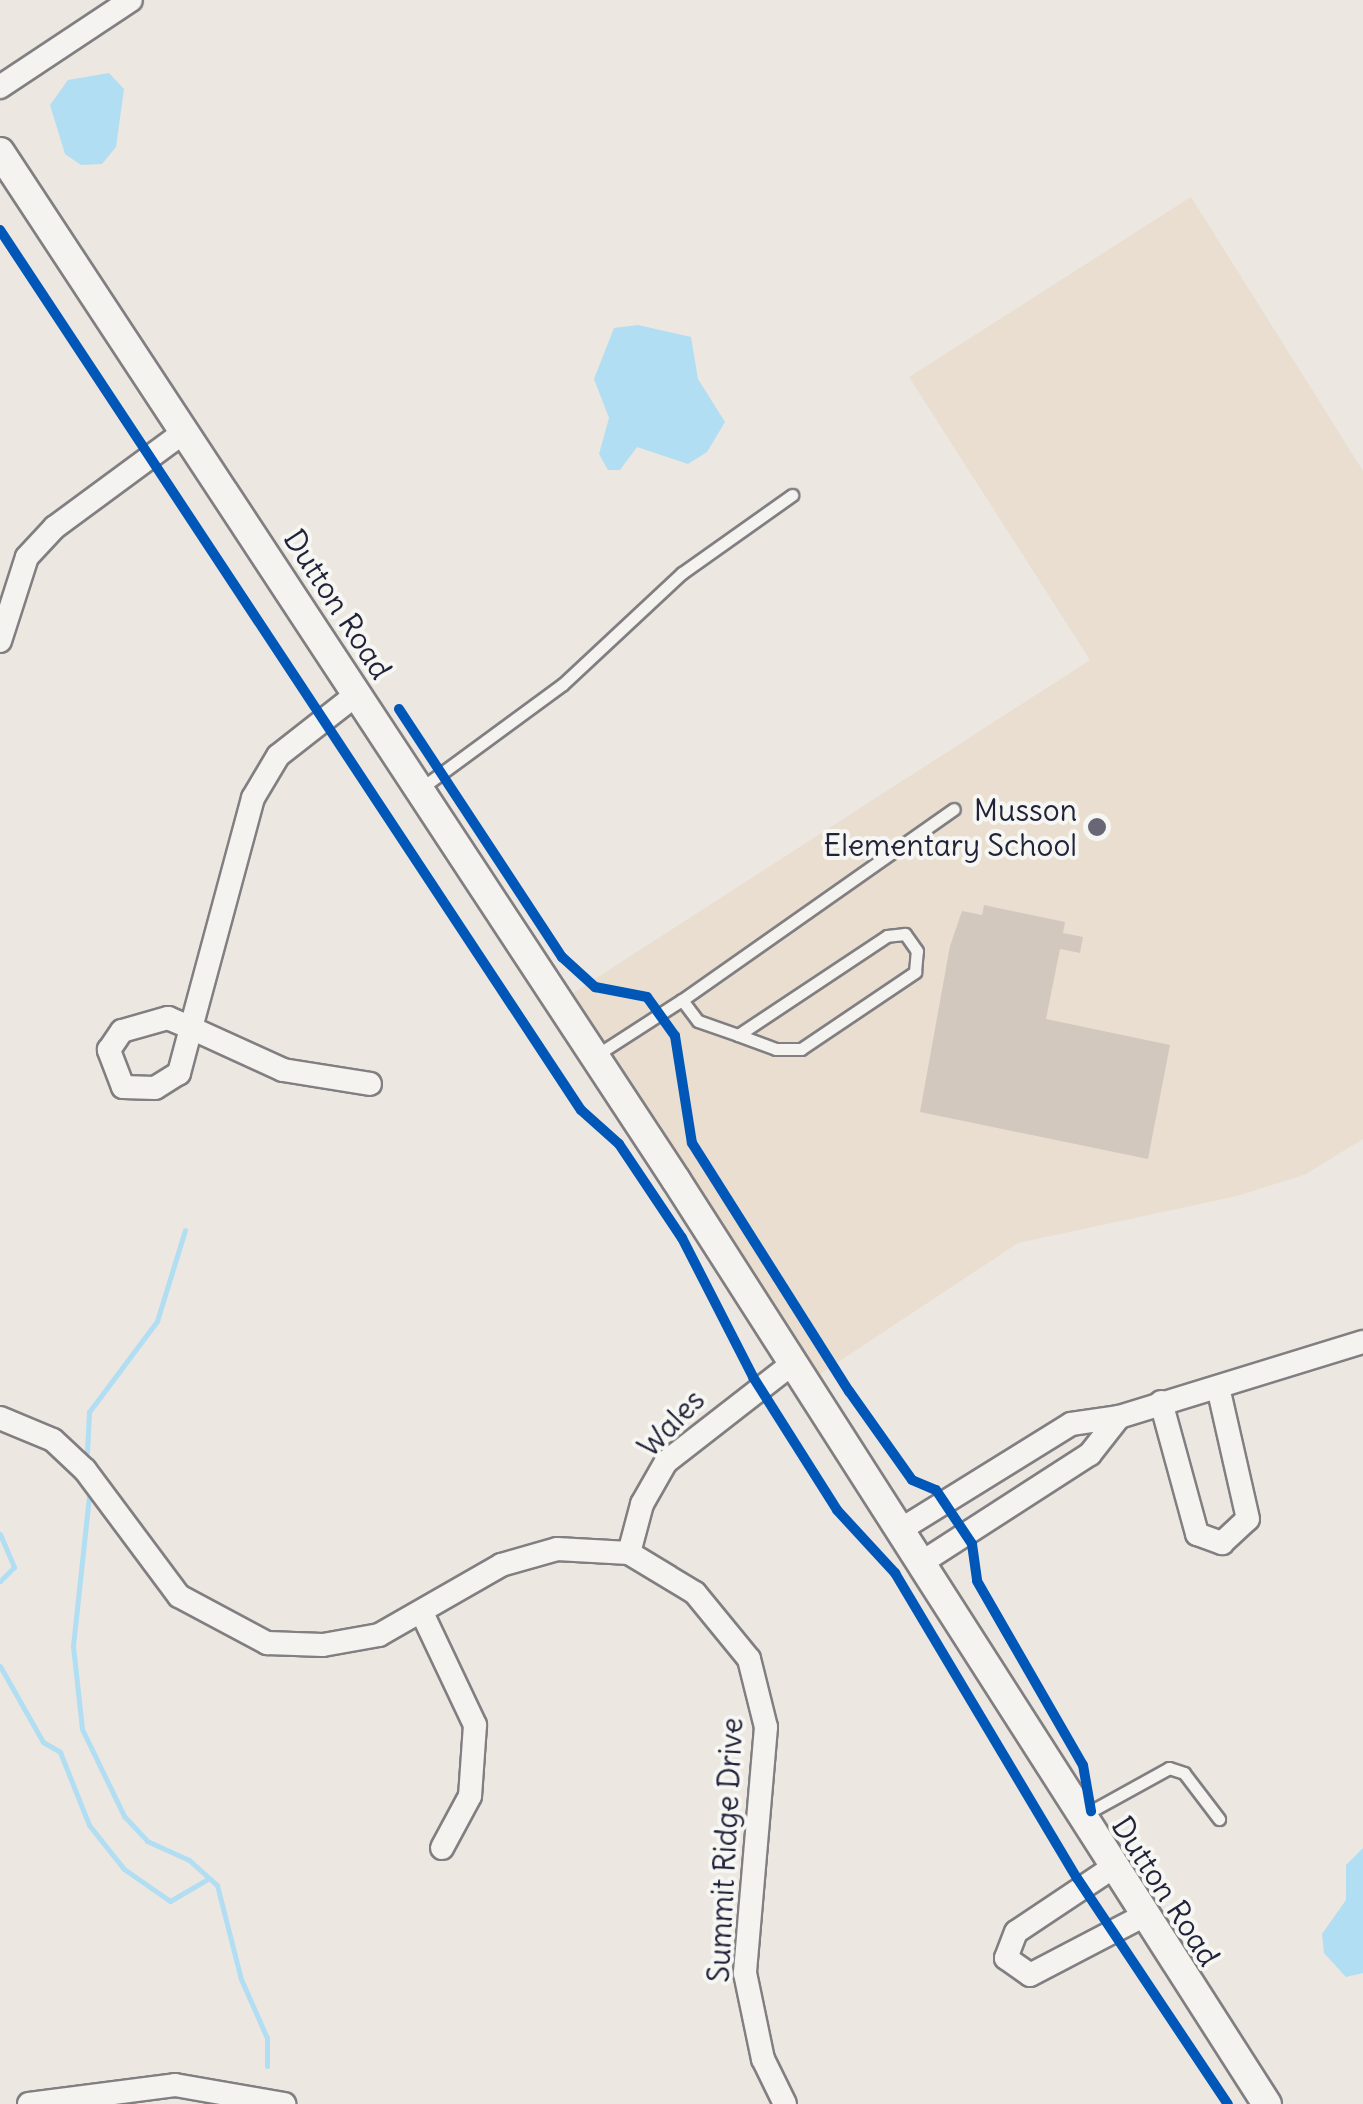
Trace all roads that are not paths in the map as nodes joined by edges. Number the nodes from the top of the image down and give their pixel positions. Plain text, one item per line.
1 (131, 0) edge
2 (0, 87) edge
3 (0, 152) edge
4 (184, 432) junction
5 (792, 495) dead end
6 (0, 640) edge
7 (358, 694) junction
8 (420, 790) junction
9 (954, 809) dead end
10 (682, 1000) junction
11 (738, 1036) junction
12 (595, 1056) junction
13 (370, 1084) dead end
14 (1363, 1342) edge
15 (792, 1363) junction
16 (1218, 1387) junction
17 (1161, 1402) junction
18 (1118, 1417) junction
19 (0, 1418) edge
20 (900, 1530) junction
21 (629, 1554) junction
22 (920, 1563) junction
23 (423, 1615) junction
24 (1080, 1817) junction
25 (1218, 1819) dead end
26 (442, 1848) dead end
27 (1112, 1868) junction
28 (1144, 1916) junction
29 (29, 2104) edge
30 (284, 2104) edge
31 (785, 2104) edge
32 (1266, 2104) edge

1 - 2 street
3 - 4 street, Dutton Road
4 - 6 street
4 - 7 street, Dutton Road
5 - 8 lane
7 - 8 street, Dutton Road
7 - 13 street
8 - 12 street, Dutton Road
9 - 10 lane
10 - 11 lane
10 - 12 lane
11 - 11 lane
12 - 15 street, Dutton Road
14 - 16 street
15 - 20 street, Dutton Road
15 - 21 street, Wales
16 - 17 street
16 - 17 street
17 - 18 street
18 - 20 street
18 - 22 street
19 - 23 street, Summit Ridge Drive
20 - 22 street, Dutton Road
21 - 23 street, Summit Ridge Drive
21 - 31 street, Summit Ridge Drive
22 - 24 street, Dutton Road
23 - 26 street
24 - 25 lane
24 - 27 street, Dutton Road
27 - 28 street, Dutton Road
27 - 28 street
28 - 32 street, Dutton Road
29 - 30 street

